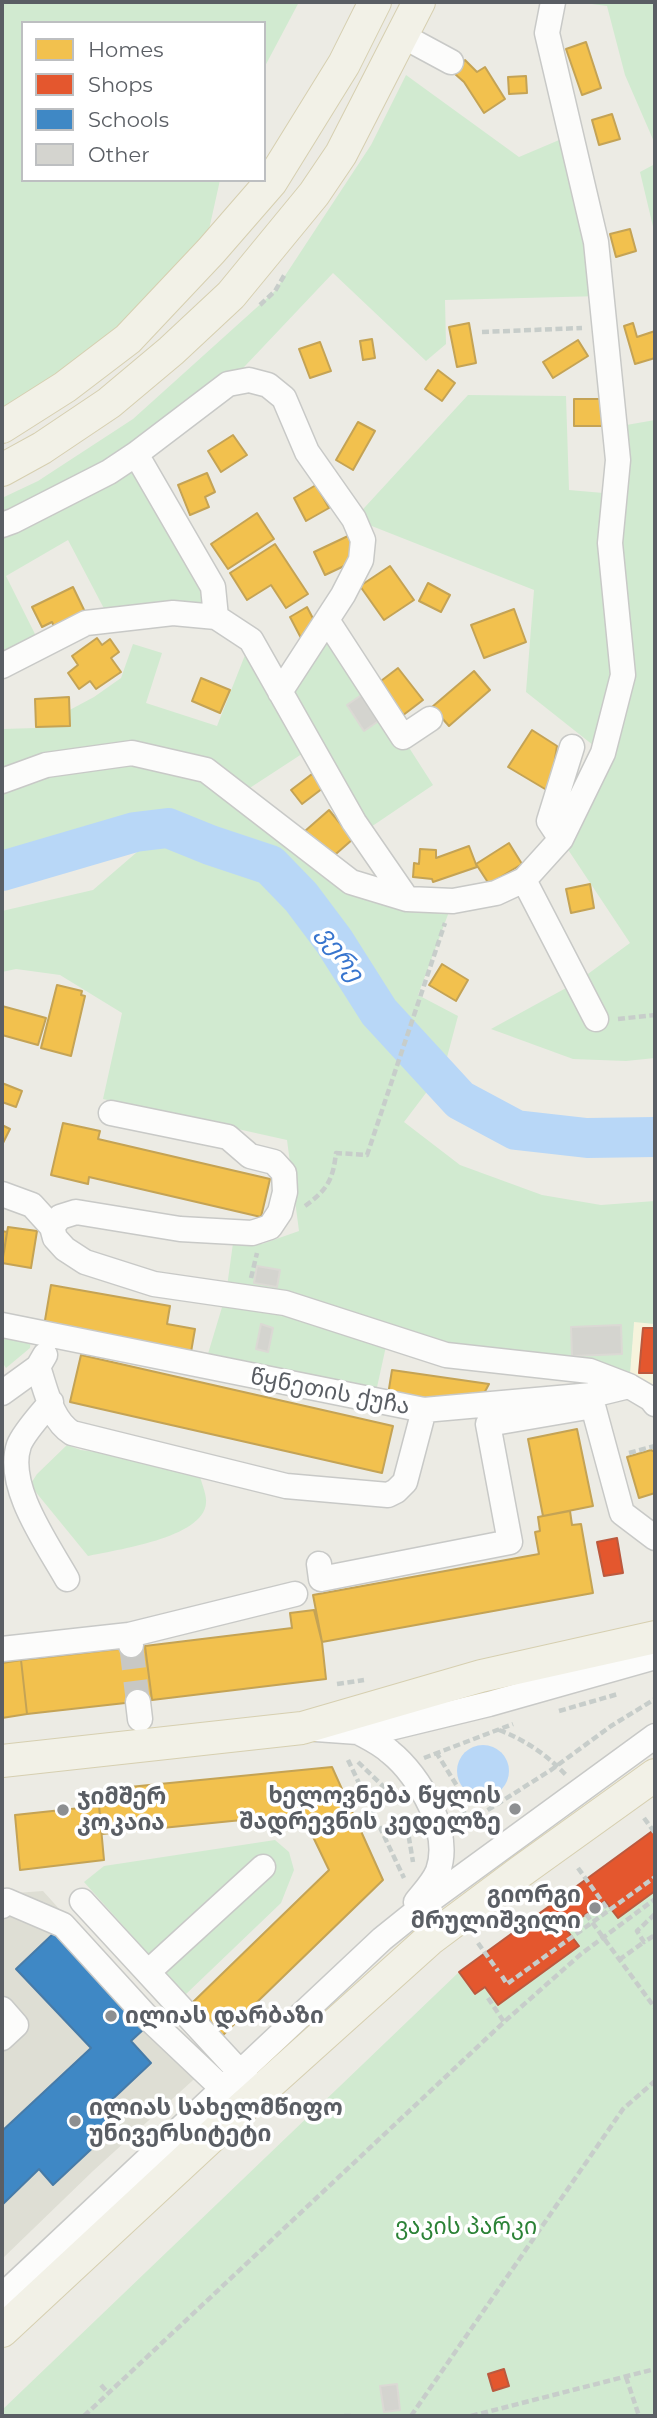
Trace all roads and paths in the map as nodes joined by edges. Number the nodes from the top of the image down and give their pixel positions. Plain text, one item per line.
1 (375, 2) edge
2 (419, 2) edge
3 (553, 2) edge
4 (401, 35) junction
5 (452, 62) dead end
6 (605, 327) junction
7 (482, 332) dead end
8 (2, 427) edge
9 (136, 454) junction
10 (2, 470) edge
11 (2, 525) edge
12 (216, 617) junction
13 (327, 620) junction
14 (2, 666) edge
15 (280, 692) junction
16 (430, 719) dead end
17 (572, 747) dead end
18 (2, 781) edge
19 (562, 839) junction
20 (524, 880) junction
21 (407, 899) junction
22 (453, 901) junction
23 (655, 1015) edge
24 (596, 1020) joint
25 (111, 1113) dead end
26 (2, 1194) edge
27 (280, 1212) junction
28 (52, 1227) junction
29 (251, 1246) dead end
30 (249, 1287) dead end
31 (2, 1325) edge
32 (55, 1336) junction
33 (38, 1367) junction
34 (629, 1386) junction
35 (2, 1393) edge
36 (51, 1402) junction
37 (655, 1405) edge
38 (424, 1410) junction
39 (655, 1446) edge
40 (635, 1451) dead end
41 (655, 1538) edge
42 (319, 1564) dead end
43 (67, 1579) dead end
44 (295, 1594) dead end
45 (655, 1636) edge
46 (2, 1649) edge
47 (655, 1657) edge
48 (623, 1692) dead end
49 (655, 1699) edge
50 (549, 1713) dead end
51 (523, 1720) dead end
52 (302, 1728) junction
53 (497, 1729) junction
54 (358, 1732) junction
55 (655, 1736) edge
56 (436, 1752) junction
57 (423, 1759) dead end
58 (348, 1760) dead end
59 (2, 1761) edge
60 (358, 1762) dead end
61 (556, 1765) junction
62 (655, 1775) edge
63 (571, 1781) dead end
64 (386, 1789) dead end
65 (644, 1818) dead end
66 (467, 1823) junction
67 (407, 1826) dead end
68 (457, 1829) dead end
69 (655, 1833) edge
70 (413, 1862) dead end
71 (263, 1867) dead end
72 (578, 1868) dead end
73 (655, 1877) edge
74 (404, 1878) dead end
75 (655, 1899) edge
76 (82, 1901) dead end
77 (2, 1906) edge
78 (609, 1911) junction
79 (586, 1914) dead end
80 (655, 1914) edge
81 (592, 1923) junction
82 (655, 1935) edge
83 (603, 1937) junction
84 (382, 1938) junction
85 (645, 1942) junction
86 (478, 1943) dead end
87 (619, 1959) junction
88 (148, 1972) junction
89 (488, 1998) dead end
90 (655, 2008) edge
91 (2, 2009) edge
92 (504, 2022) junction
93 (2, 2038) edge
94 (655, 2081) edge
95 (240, 2084) junction
96 (6, 2305) edge
97 (655, 2369) edge
98 (626, 2377) junction
99 (102, 2385) dead end
100 (108, 2393) junction
101 (84, 2416) edge
102 (344, 2416) edge
103 (352, 2416) edge
104 (411, 2416) edge
105 (471, 2416) edge
106 (639, 2416) edge

1 - 8 main road
2 - 4 main road
3 - 6 street
4 - 5 street
4 - 10 main road
6 - 7 path
6 - 19 street
9 - 11 street
9 - 12 street
9 - 13 street
12 - 14 street
12 - 15 street
13 - 15 street
13 - 16 street
15 - 21 street
17 - 19 street
18 - 21 street
19 - 20 street
20 - 22 street
20 - 24 street
21 - 22 street
22 - 27 path
23 - 24 path
25 - 27 street
26 - 28 street
27 - 28 street
28 - 34 street
29 - 30 path
31 - 32 street, წყნეთის ქუჩა
32 - 33 street
32 - 38 street, წყნეთის ქუჩა
33 - 35 street
33 - 36 street
34 - 37 street
34 - 38 street, წყნეთის ქუჩა
36 - 38 street
36 - 43 street
39 - 40 path
41 - 42 street
44 - 46 street
45 - 52 main road
47 - 54 street
48 - 50 path
49 - 61 path
51 - 53 path
52 - 54 street
52 - 59 main road
53 - 56 path
53 - 61 path
54 - 84 street
55 - 84 street
56 - 57 path
56 - 66 path
58 - 74 path
60 - 64 path
61 - 63 path
61 - 66 path
62 - 95 main road
65 - 69 path
66 - 68 path
67 - 70 path
71 - 88 street
72 - 78 path
73 - 78 path
75 - 83 path
76 - 88 street
77 - 95 street
78 - 81 path
79 - 81 path
80 - 85 path
81 - 83 path
81 - 86 path
82 - 85 path
83 - 87 path
83 - 92 path
84 - 95 street
85 - 87 path
87 - 90 path
88 - 95 street
89 - 92 path
91 - 93 street
92 - 100 path
94 - 104 path
95 - 96 main road
97 - 98 path
98 - 105 path
98 - 106 path
99 - 100 path
100 - 101 path
102 - 103 path

